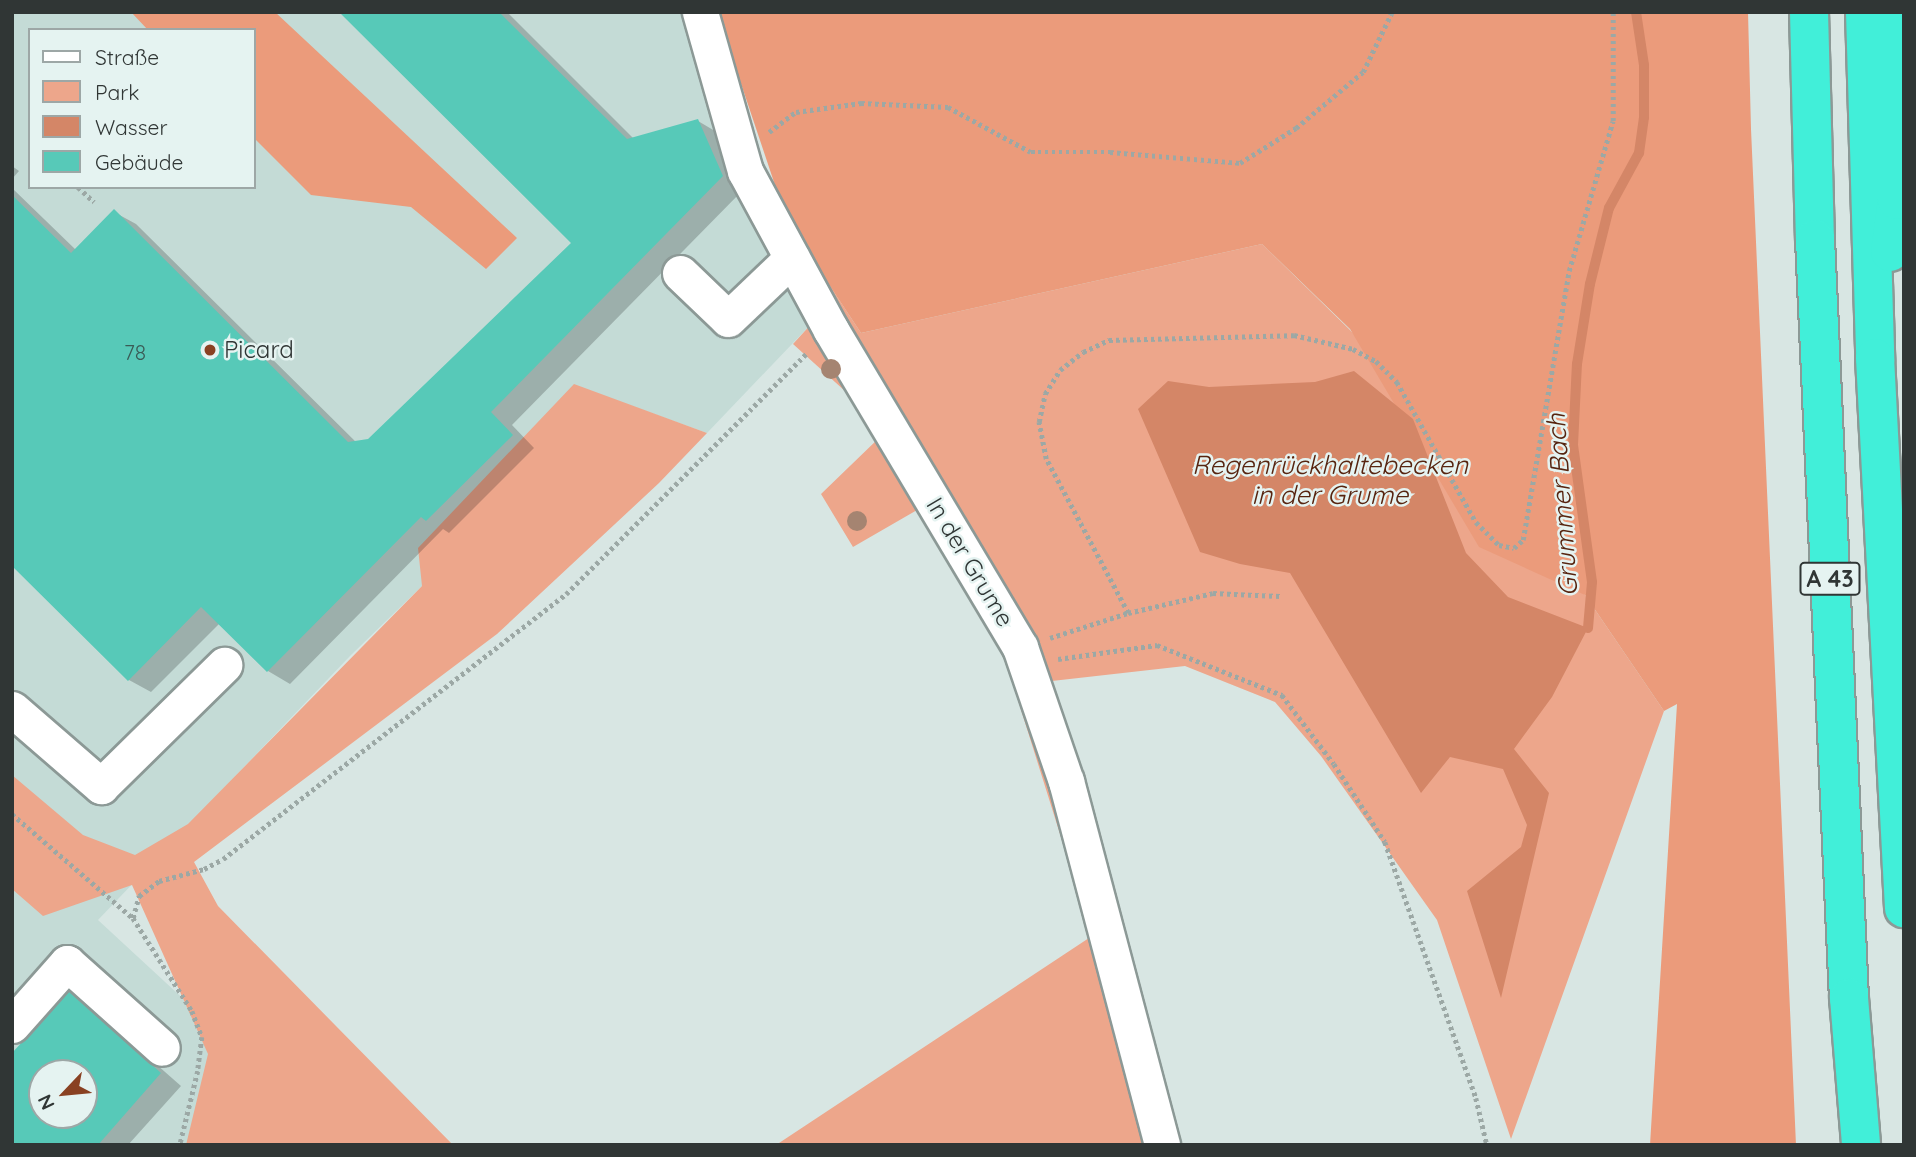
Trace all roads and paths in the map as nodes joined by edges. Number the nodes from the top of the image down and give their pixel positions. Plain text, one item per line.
1 (700, 12) edge
2 (1392, 12) edge
3 (1613, 12) edge
4 (1809, 12) edge
5 (1865, 12) edge
6 (1897, 12) edge
7 (746, 171) junction
8 (80, 189) edge
9 (94, 202) dead end
10 (792, 257) junction
11 (680, 273) dead end
12 (831, 330) junction
13 (1875, 358) junction
14 (1280, 596) dead end
15 (1128, 613) junction
16 (1023, 655) junction
17 (224, 665) dead end
18 (12, 709) edge
19 (12, 814) edge
20 (1904, 908) edge
21 (133, 918) junction
22 (163, 962) dead end
23 (12, 1025) edge
24 (162, 1048) dead end
25 (1162, 1145) edge
26 (1487, 1145) edge
27 (1861, 1145) edge

1 - 7 lane, In der Grume
2 - 7 path
3 - 15 path
4 - 27 highway, A 43
5 - 13 highway, A 43
6 - 13 highway
7 - 10 lane, In der Grume
8 - 9 path
10 - 11 lane
10 - 12 lane, In der Grume
12 - 16 lane, In der Grume
12 - 21 path
13 - 20 highway, A 43
14 - 15 path
15 - 16 path
16 - 25 lane, In der Grume
16 - 26 path
17 - 18 lane
19 - 21 path
21 - 22 path
23 - 24 lane

